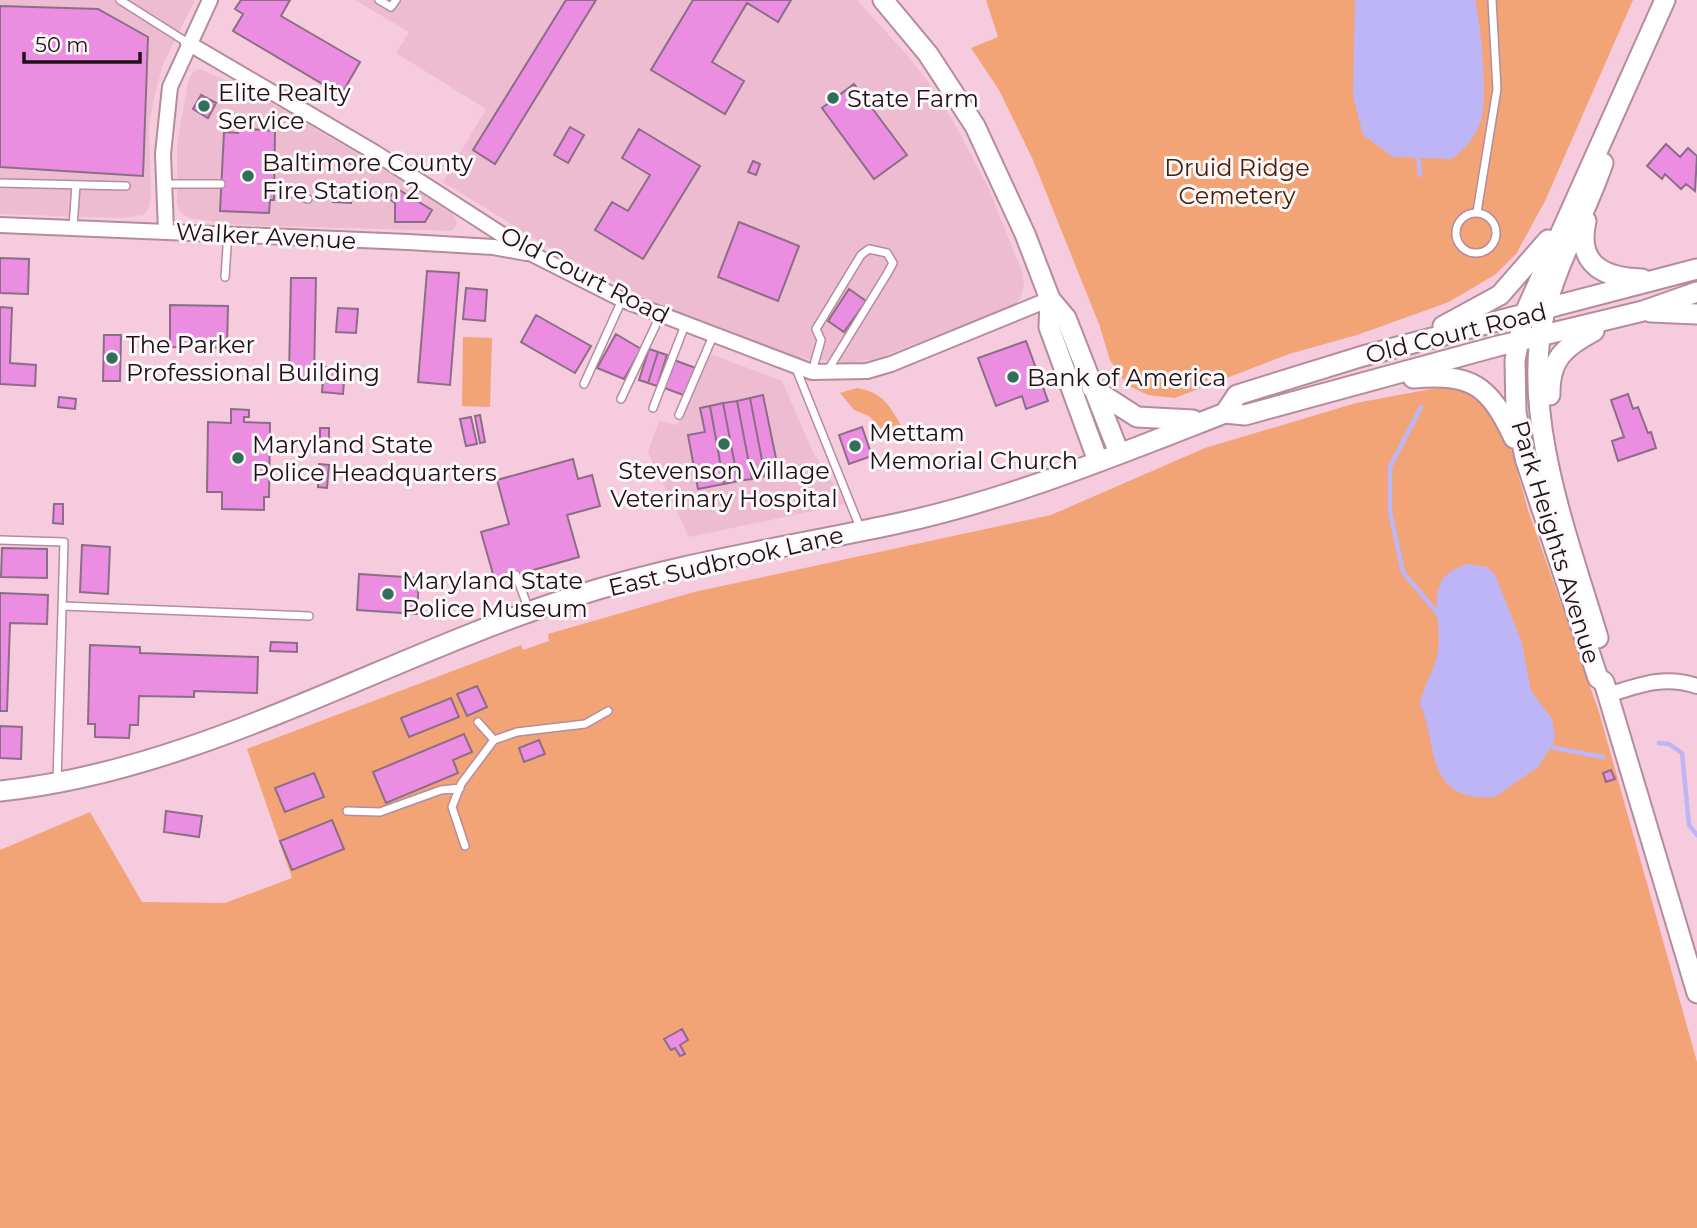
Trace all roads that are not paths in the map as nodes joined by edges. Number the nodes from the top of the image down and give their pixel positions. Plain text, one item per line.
1 (120, 0) edge
2 (210, 0) edge
3 (379, 0) edge
4 (396, 0) edge
5 (883, 0) edge
6 (1493, 0) edge
7 (1665, 0) edge
8 (188, 43) junction
9 (0, 183) edge
10 (164, 184) junction
11 (221, 184) dead end
12 (76, 185) junction
13 (126, 186) dead end
14 (275, 186) dead end
15 (309, 200) dead end
16 (1578, 209) junction
17 (1477, 212) junction
18 (0, 225) edge
19 (73, 227) junction
20 (166, 231) junction
21 (228, 233) junction
22 (532, 254) junction
23 (1697, 269) edge
24 (225, 278) dead end
25 (1657, 281) junction
26 (1697, 292) edge
27 (1050, 299) junction
28 (623, 300) junction
29 (1545, 311) junction
30 (1643, 311) junction
31 (1524, 314) junction
32 (1697, 314) edge
33 (660, 316) junction
34 (1617, 317) junction
35 (685, 325) junction
36 (713, 336) junction
37 (1541, 337) junction
38 (1519, 341) junction
39 (1410, 344) junction
40 (794, 365) junction
41 (819, 373) junction
42 (1374, 379) junction
43 (584, 384) dead end
44 (1092, 387) junction
45 (621, 399) dead end
46 (653, 408) dead end
47 (1225, 413) junction
48 (679, 415) dead end
49 (1206, 421) junction
50 (1545, 440) junction
51 (1119, 453) junction
52 (1525, 458) junction
53 (1098, 461) junction
54 (861, 530) junction
55 (0, 540) edge
56 (516, 575) dead end
57 (62, 606) junction
58 (529, 611) junction
59 (309, 616) dead end
60 (1697, 686) edge
61 (1606, 689) junction
62 (608, 711) dead end
63 (478, 722) dead end
64 (494, 740) junction
65 (57, 783) junction
66 (460, 788) junction
67 (0, 791) edge
68 (347, 811) dead end
69 (466, 846) dead end
70 (1697, 993) edge

1 - 8 lane, Old Court Road
2 - 8 street
3 - 4 lane
5 - 27 main road
6 - 17 lane
7 - 16 main road, Park Heights Avenue
8 - 10 street
8 - 22 street, Old Court Road
9 - 12 lane
10 - 11 lane
10 - 20 street
12 - 13 lane
12 - 19 lane
14 - 15 lane
16 - 25 main road
16 - 29 main road, Park Heights Avenue
16 - 31 main road, Park Heights Avenue
16 - 39 main road
17 - 17 lane
18 - 19 street, Walker Avenue
19 - 20 street, Walker Avenue
20 - 21 street, Walker Avenue
21 - 22 street, Walker Avenue
21 - 24 lane
22 - 28 street, Old Court Road
23 - 25 main road, Old Court Road
25 - 29 main road, Old Court Road
26 - 30 main road, Old Court Road
27 - 41 street, Old Court Road
27 - 44 main road
27 - 53 main road
28 - 33 street, Old Court Road
28 - 43 lane
29 - 31 main road, Old Court Road
29 - 37 main road, Park Heights Avenue
30 - 32 main road
30 - 34 main road, Old Court Road
31 - 38 main road, Park Heights Avenue
31 - 39 main road, Old Court Road
33 - 35 street, Old Court Road
33 - 45 lane
34 - 37 main road, Old Court Road
34 - 50 main road
35 - 36 street, Old Court Road
35 - 46 lane
36 - 40 street, Old Court Road
36 - 48 lane
37 - 38 main road, Old Court Road
37 - 50 main road, Park Heights Avenue
38 - 42 main road, Old Court Road
38 - 52 main road, Park Heights Avenue
39 - 47 main road, Old Court Road
40 - 41 street, Old Court Road
40 - 54 lane
41 - 41 lane
42 - 47 main road, Old Court Road
42 - 52 main road
44 - 49 main road
44 - 51 main road
47 - 49 main road, Old Court Road
49 - 51 main road, Old Court Road
50 - 61 main road, Park Heights Avenue
51 - 53 main road, Old Court Road
52 - 61 main road, Park Heights Avenue
53 - 54 main road, East Sudbrook Lane
54 - 58 main road, East Sudbrook Lane
55 - 57 lane
56 - 58 lane
57 - 59 lane
57 - 65 lane
58 - 65 main road, East Sudbrook Lane
60 - 61 street
61 - 70 main road, Park Heights Avenue
62 - 64 lane
63 - 64 lane
64 - 66 lane
65 - 67 main road, East Sudbrook Lane
66 - 68 lane
66 - 69 lane

